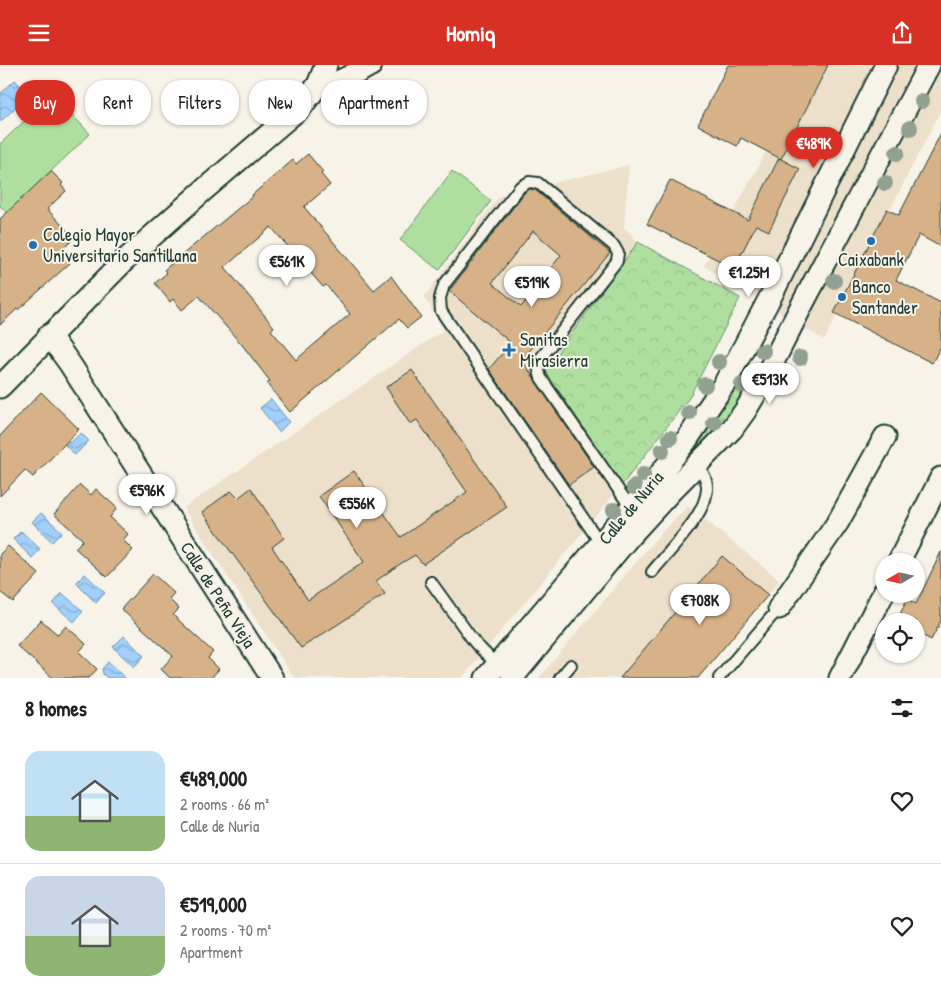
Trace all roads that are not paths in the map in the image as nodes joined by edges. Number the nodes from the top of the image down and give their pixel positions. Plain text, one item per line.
1 (326, 65) edge
2 (371, 65) edge
3 (886, 65) edge
4 (929, 65) edge
5 (318, 85) junction
6 (774, 290) junction
7 (804, 301) junction
8 (756, 324) junction
9 (49, 335) junction
10 (785, 339) junction
11 (0, 387) edge
12 (885, 437) dead end
13 (698, 464) junction
14 (941, 478) edge
15 (631, 507) junction
16 (601, 543) junction
17 (903, 553) edge
18 (652, 571) dead end
19 (431, 582) dead end
20 (878, 603) edge
21 (778, 608) joint
22 (571, 665) dead end
23 (498, 674) edge
24 (272, 678) edge
25 (560, 678) edge
26 (718, 678) edge
27 (840, 678) edge

1 - 5 street
2 - 5 street
3 - 6 street, Calle de Nuria
4 - 7 street, Calle de Nuria
5 - 9 street
6 - 7 street
6 - 8 street, Calle de Nuria
7 - 10 street, Calle de Nuria
8 - 10 street
8 - 15 street, Calle de Nuria
9 - 11 street
9 - 24 street, Calle de Peña Vieja
10 - 13 street, Calle de Nuria
12 - 21 street
13 - 18 lane
13 - 23 street, Calle de Nuria
14 - 17 street
15 - 16 street, Calle de Nuria
15 - 16 lane
16 - 23 street, Calle de Nuria
19 - 23 lane
20 - 27 street
21 - 26 lane
22 - 25 lane

